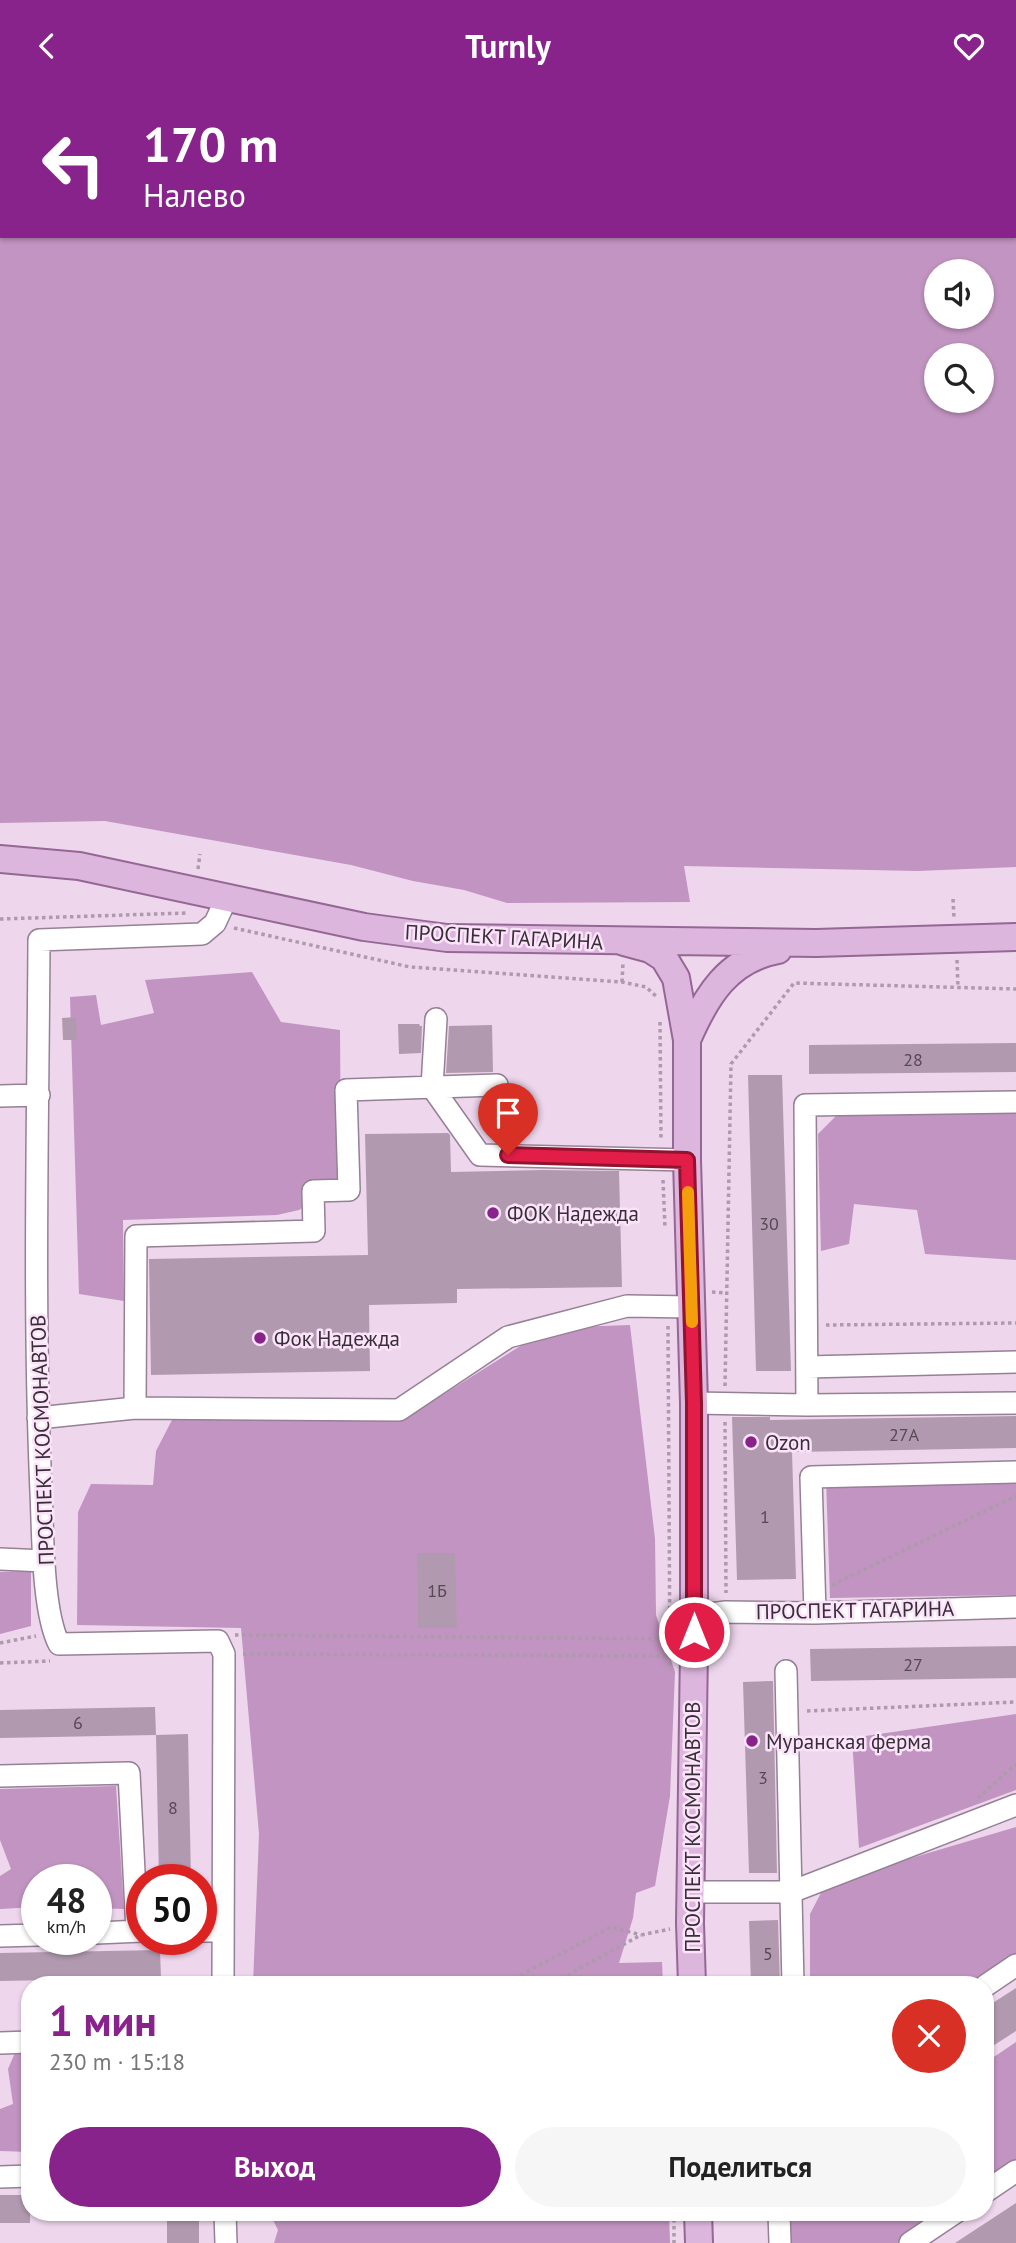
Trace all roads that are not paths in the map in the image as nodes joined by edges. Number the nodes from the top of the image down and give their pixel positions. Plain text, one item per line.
1 (0, 859) edge
2 (227, 897) junction
3 (1016, 937) edge
4 (624, 942) junction
5 (816, 943) junction
6 (436, 1019) dead end
7 (687, 1040) junction
8 (497, 1085) dead end
9 (432, 1087) junction
10 (38, 1095) junction
11 (0, 1096) edge
12 (1016, 1102) edge
13 (687, 1160) junction
14 (680, 1307) junction
15 (1016, 1362) edge
16 (807, 1367) junction
17 (694, 1403) junction
18 (1016, 1403) edge
19 (807, 1405) junction
20 (135, 1408) junction
21 (38, 1419) junction
22 (1016, 1472) edge
23 (0, 1559) edge
24 (44, 1561) junction
25 (815, 1603) junction
26 (1016, 1607) edge
27 (694, 1616) junction
28 (786, 1671) dead end
29 (0, 1776) edge
30 (1016, 1805) edge
31 (135, 1864) edge
32 (692, 1892) junction
33 (791, 1892) junction
34 (217, 1931) edge
35 (223, 1931) junction
36 (21, 1935) edge
37 (0, 1936) edge
38 (1016, 1965) edge
39 (223, 1976) edge
40 (692, 1976) edge
41 (793, 1976) edge
42 (994, 1980) edge
43 (21, 2042) edge
44 (0, 2043) edge
45 (1016, 2171) edge
46 (21, 2176) edge
47 (0, 2177) edge
48 (994, 2186) edge
49 (225, 2221) edge
50 (698, 2221) edge
51 (779, 2221) edge
52 (943, 2221) edge
53 (226, 2243) edge
54 (699, 2243) edge
55 (780, 2243) edge
56 (910, 2243) edge

1 - 2 main road, ПРОСПЕКТ ГАГАРИНА
2 - 4 main road, ПРОСПЕКТ ГАГАРИНА
2 - 10 street, ПРОСПЕКТ КОСМОНАВТОВ
3 - 5 main road, ПРОСПЕКТ ГАГАРИНА
4 - 5 main road, ПРОСПЕКТ ГАГАРИНА
4 - 7 main road, ПРОСПЕКТ КОСМОНАВТОВ
5 - 7 main road
6 - 9 street
7 - 13 main road, ПРОСПЕКТ КОСМОНАВТОВ
8 - 9 street
9 - 13 street
9 - 20 street
10 - 11 street
10 - 21 street, ПРОСПЕКТ КОСМОНАВТОВ
12 - 16 street
13 - 14 main road, ПРОСПЕКТ КОСМОНАВТОВ
14 - 17 main road, ПРОСПЕКТ КОСМОНАВТОВ
14 - 20 street
15 - 16 street
16 - 19 street
17 - 19 street
17 - 27 main road, ПРОСПЕКТ КОСМОНАВТОВ
18 - 19 street
20 - 21 street
21 - 24 street, ПРОСПЕКТ КОСМОНАВТОВ
22 - 25 street
23 - 24 street
24 - 35 street, ПРОСПЕКТ КОСМОНАВТОВ
25 - 26 street, ПРОСПЕКТ ГАГАРИНА
25 - 27 street, ПРОСПЕКТ ГАГАРИНА
27 - 32 main road, ПРОСПЕКТ КОСМОНАВТОВ
28 - 33 street
29 - 31 street
30 - 33 street
32 - 33 street
32 - 40 main road, ПРОСПЕКТ КОСМОНАВТОВ
33 - 41 street
34 - 35 street
35 - 39 street
36 - 37 street
38 - 42 street
43 - 44 street
45 - 48 street
46 - 47 street
49 - 53 street
50 - 54 main road
51 - 55 street
52 - 56 street

